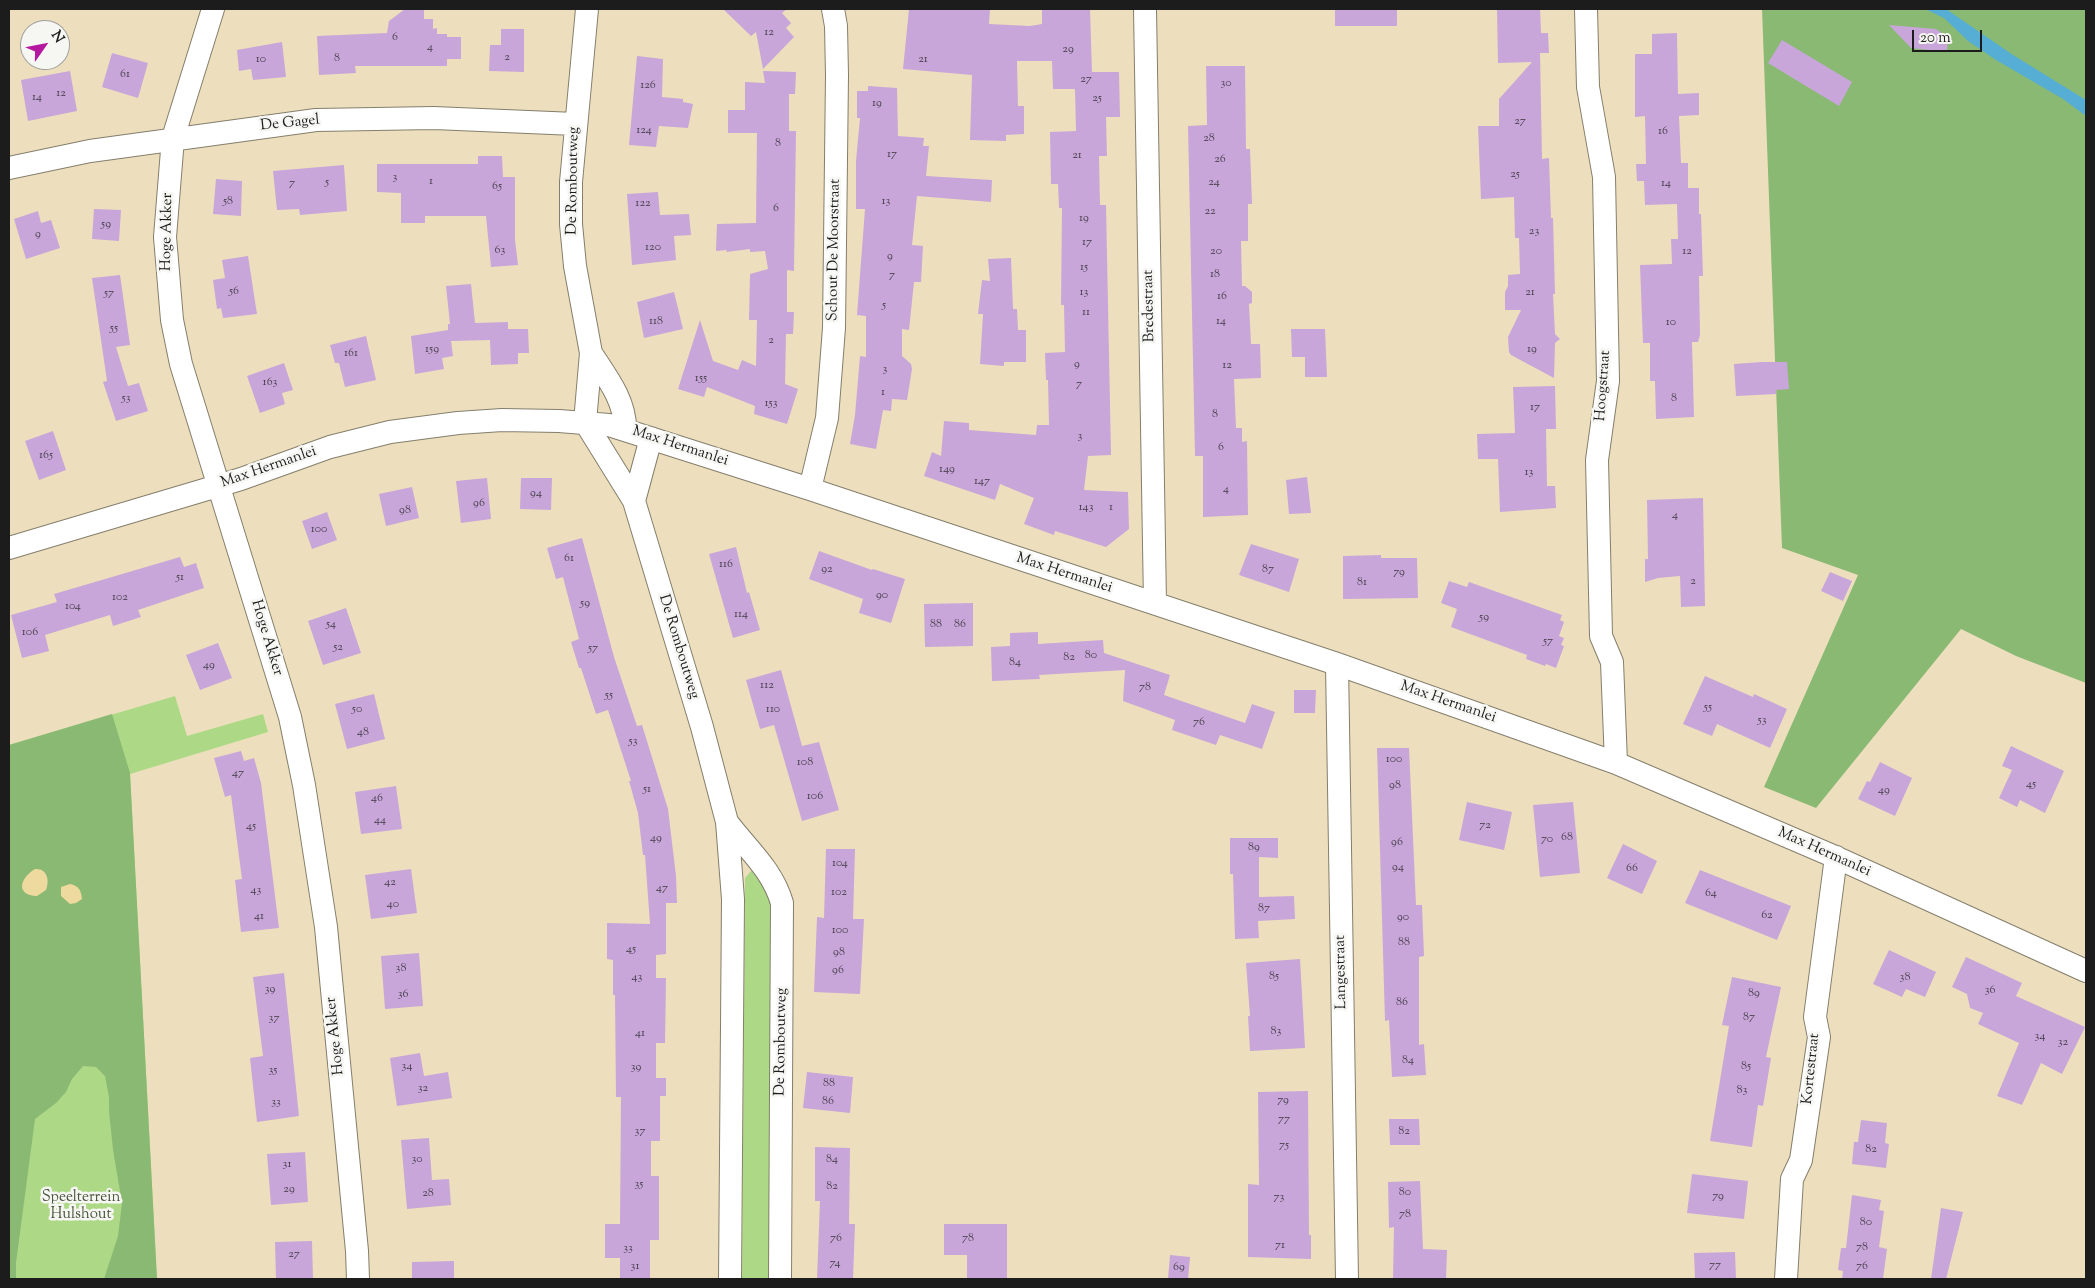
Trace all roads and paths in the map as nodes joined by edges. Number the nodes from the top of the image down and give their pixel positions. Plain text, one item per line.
1 (213, 9) edge
2 (587, 9) edge
3 (833, 9) edge
4 (1145, 9) edge
5 (1586, 9) edge
6 (575, 124) junction
7 (173, 138) junction
8 (9, 168) edge
9 (591, 352) junction
10 (585, 422) junction
11 (625, 430) junction
12 (651, 438) junction
13 (218, 486) junction
14 (810, 489) junction
15 (634, 501) junction
16 (9, 548) edge
17 (1155, 603) junction
18 (1337, 664) junction
19 (1616, 763) junction
20 (727, 822) junction
21 (1836, 857) junction
22 (2086, 971) edge
23 (358, 1279) edge
24 (730, 1279) edge
25 (780, 1279) edge
26 (1347, 1279) edge
27 (1786, 1279) edge

1 - 7 street, Hoge Akker
2 - 6 street, De Romboutweg
3 - 14 street, Schout De Moorstraat
4 - 17 street, Bredestraat
5 - 19 street, Hoogstraat
6 - 7 street, De Gagel
6 - 9 street, De Romboutweg
7 - 8 street, De Gagel
7 - 13 street, Hoge Akker
9 - 10 street, De Romboutweg
9 - 11 street, De Romboutweg
10 - 11 street, Max Hermanlei
10 - 13 street, Max Hermanlei
10 - 15 street, De Romboutweg
11 - 12 street, Max Hermanlei
12 - 14 street, Max Hermanlei
12 - 15 street
13 - 16 street, Max Hermanlei
13 - 23 street, Hoge Akker
14 - 17 street, Max Hermanlei
15 - 20 street, De Romboutweg
17 - 18 street, Max Hermanlei
18 - 19 street, Max Hermanlei
18 - 26 street, Langestraat
19 - 21 street, Max Hermanlei
20 - 24 street, De Romboutweg
20 - 25 street, De Romboutweg
21 - 22 street, Max Hermanlei
21 - 27 street, Kortestraat

